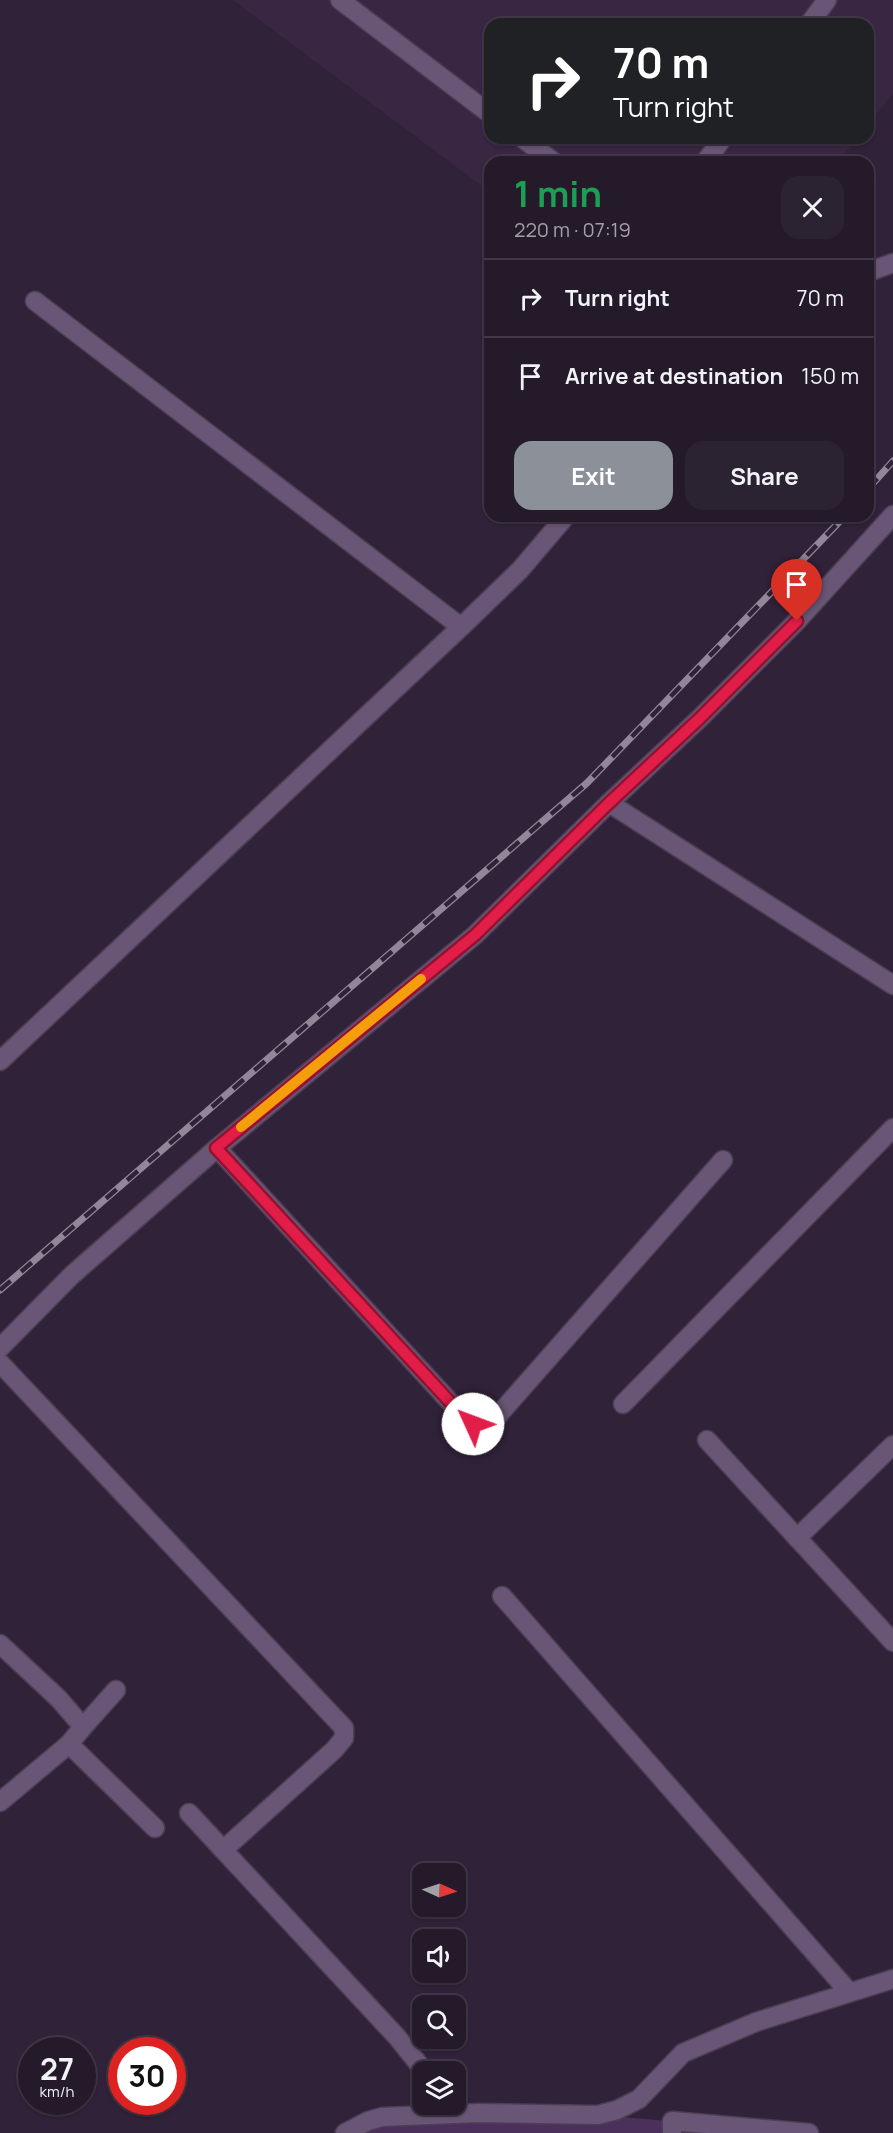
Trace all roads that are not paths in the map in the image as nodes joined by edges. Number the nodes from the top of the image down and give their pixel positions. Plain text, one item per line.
1 (340, 0) edge
2 (827, 0) edge
3 (814, 18) edge
4 (484, 109) edge
5 (530, 144) edge
6 (546, 156) edge
7 (893, 263) edge
8 (874, 270) edge
9 (34, 301) dead end
10 (893, 515) edge
11 (561, 522) edge
12 (461, 627) junction
13 (609, 803) junction
14 (893, 985) edge
15 (0, 1061) edge
16 (893, 1128) edge
17 (216, 1148) junction
18 (723, 1160) dead end
19 (0, 1347) edge
20 (0, 1363) edge
21 (623, 1404) dead end
22 (707, 1440) dead end
23 (893, 1445) edge
24 (797, 1538) junction
25 (502, 1596) dead end
26 (893, 1642) edge
27 (0, 1644) edge
28 (116, 1690) dead end
29 (82, 1727) junction
30 (69, 1744) junction
31 (0, 1802) edge
32 (189, 1813) dead end
33 (155, 1828) dead end
34 (224, 1850) junction
35 (893, 1979) edge
36 (849, 1992) junction
37 (416, 2061) edge
38 (466, 2109) edge
39 (412, 2114) edge
40 (345, 2133) edge
41 (672, 2133) edge
42 (810, 2133) edge

1 - 4 street
2 - 3 street
5 - 6 street
7 - 8 street
9 - 12 street
10 - 13 street
11 - 12 street
12 - 15 street
13 - 14 street
13 - 17 street
16 - 21 street
17 - 18 street
17 - 19 street
20 - 34 street
22 - 24 street
23 - 24 street
24 - 26 street
25 - 36 street
27 - 29 street
28 - 29 street
29 - 30 street
30 - 31 street
30 - 33 street
32 - 34 street
34 - 37 street
35 - 36 street
36 - 38 street
39 - 40 street
41 - 42 street

